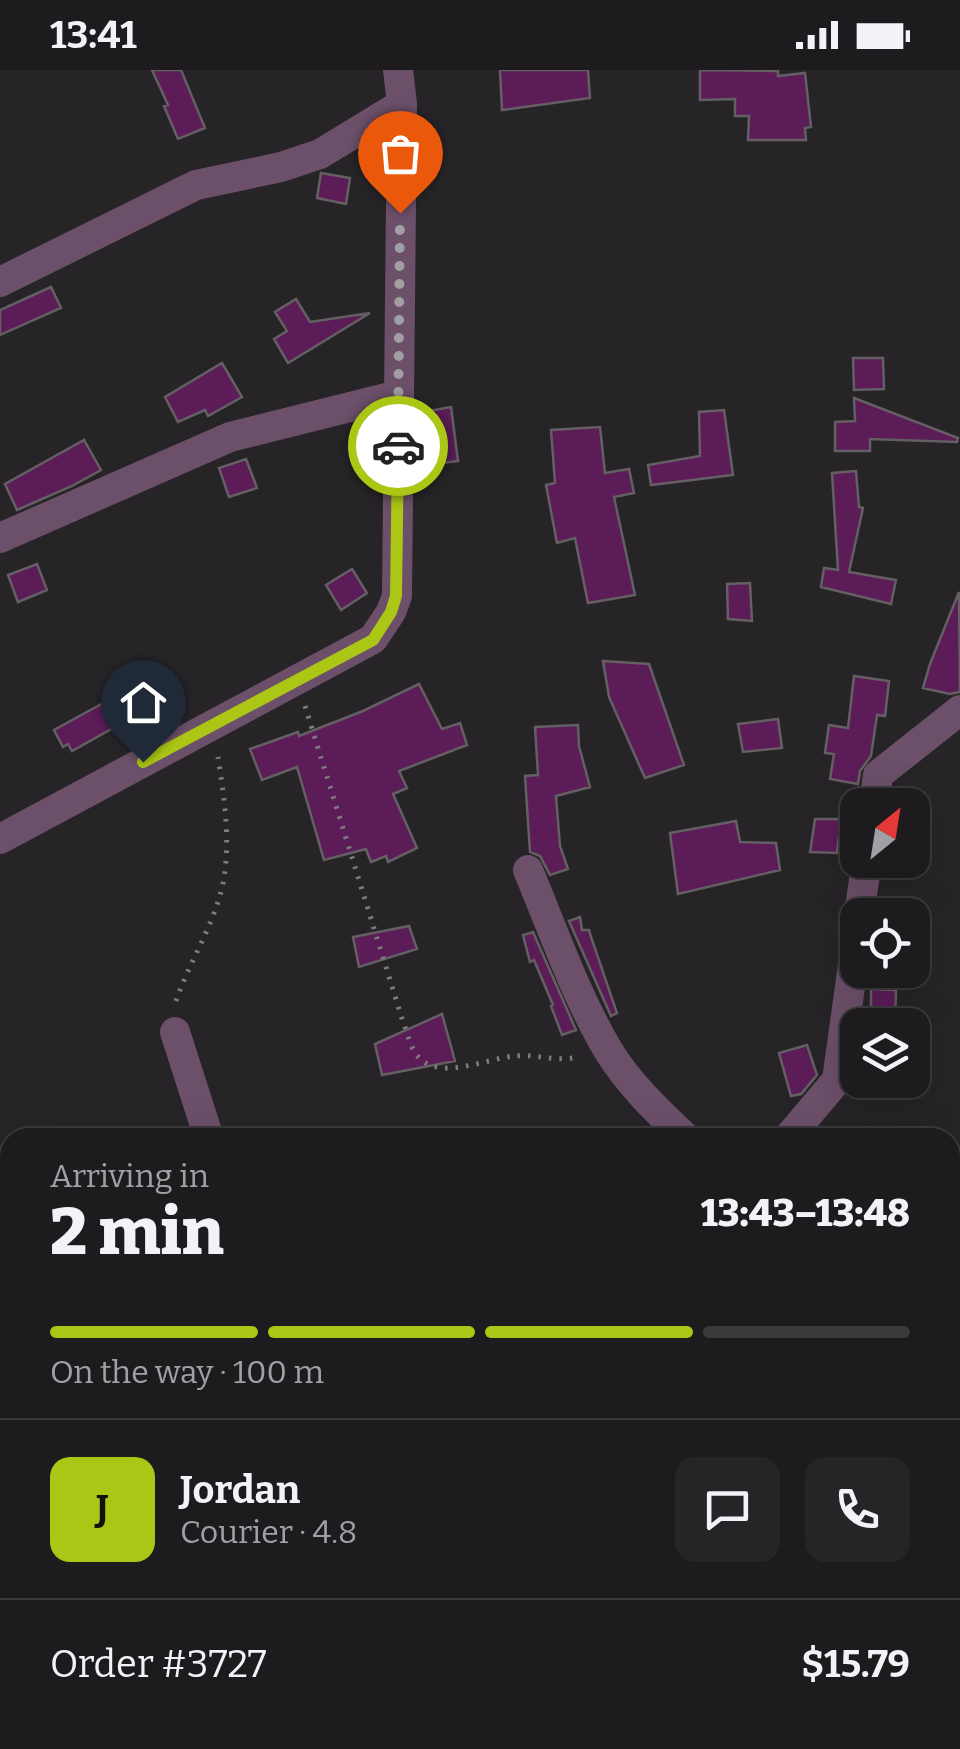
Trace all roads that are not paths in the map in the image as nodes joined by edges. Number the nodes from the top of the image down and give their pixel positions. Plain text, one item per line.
1 (398, 70) edge
2 (402, 104) junction
3 (0, 282) edge
4 (398, 395) junction
5 (0, 538) edge
6 (960, 710) edge
7 (876, 788) edge
8 (0, 839) edge
9 (528, 870) dead end
10 (850, 988) edge
11 (175, 1032) road end
12 (205, 1128) edge
13 (675, 1128) edge
14 (796, 1128) edge

1 - 2 street
2 - 3 street
2 - 4 street
4 - 5 street
4 - 8 street
6 - 7 street
9 - 13 street
10 - 14 street
11 - 12 street

